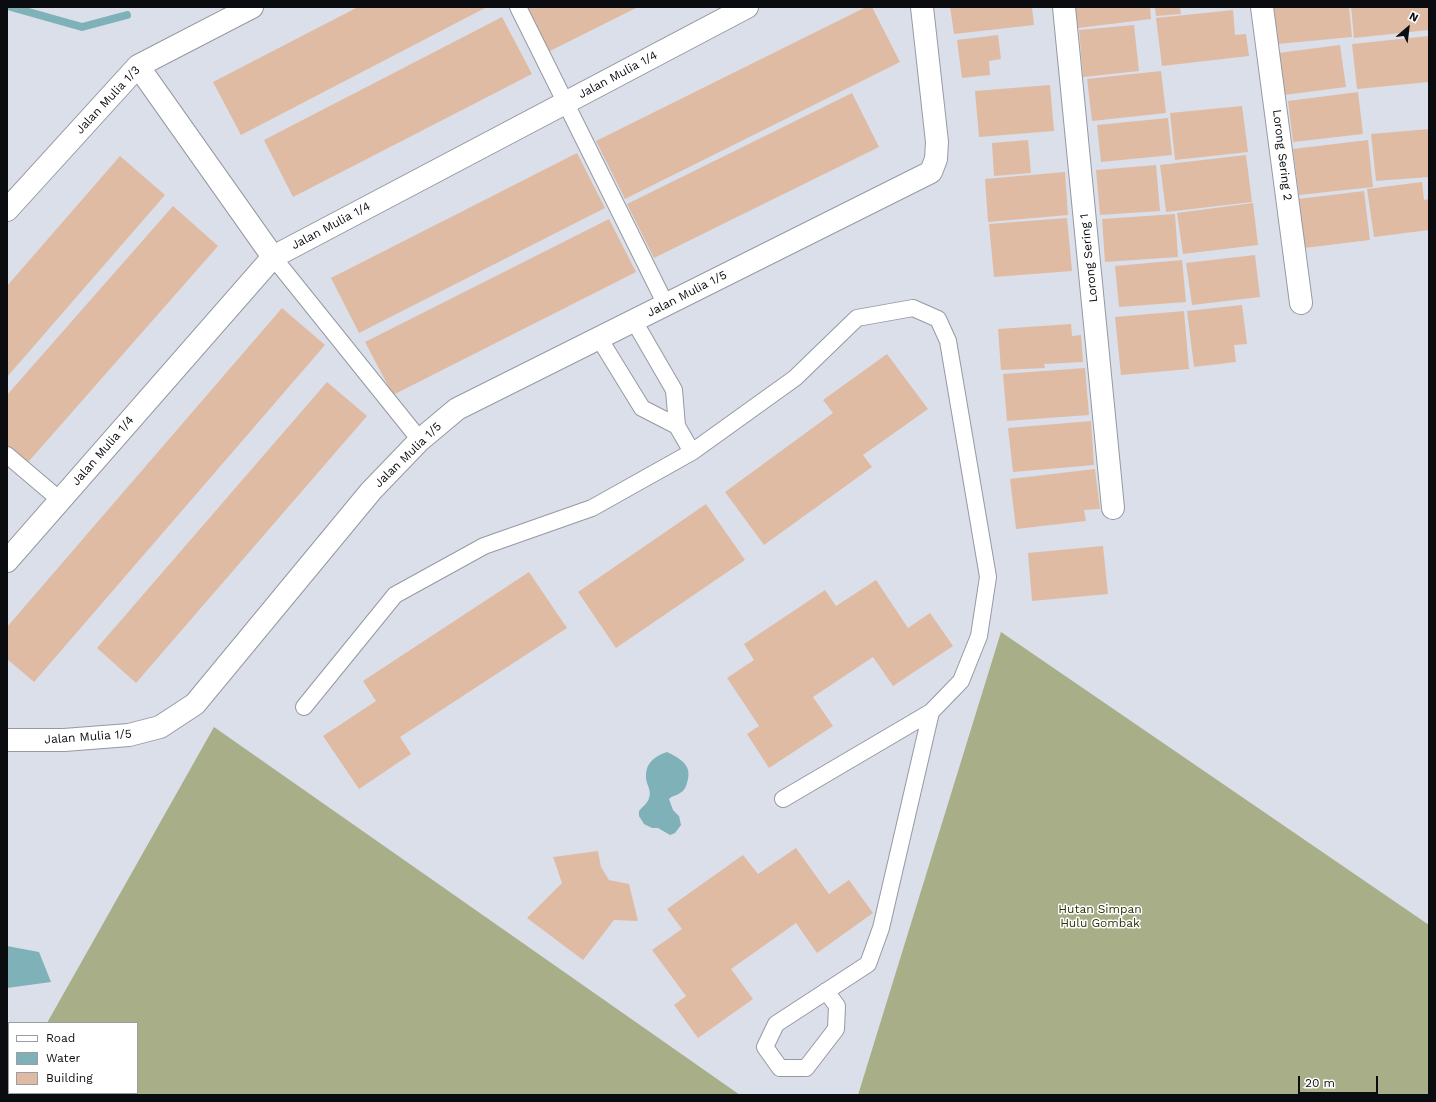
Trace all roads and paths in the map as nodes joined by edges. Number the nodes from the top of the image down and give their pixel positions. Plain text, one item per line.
1 (252, 7) edge
2 (518, 7) edge
3 (747, 7) edge
4 (922, 7) edge
5 (1064, 7) edge
6 (1262, 7) edge
7 (138, 66) junction
8 (565, 103) junction
9 (7, 210) edge
10 (273, 256) junction
11 (1301, 303) dead end
12 (666, 305) junction
13 (634, 321) junction
14 (599, 338) junction
15 (677, 426) junction
16 (420, 440) junction
17 (692, 452) junction
18 (7, 455) edge
19 (60, 500) junction
20 (1113, 508) dead end
21 (7, 561) edge
22 (304, 707) dead end
23 (931, 712) junction
24 (7, 740) edge
25 (783, 799) dead end
26 (826, 991) junction

1 - 7 street, Jalan Mulia 1/3
2 - 8 lane
3 - 8 street, Jalan Mulia 1/4
4 - 12 street, Jalan Mulia 1/5
5 - 20 street, Lorong Sering 1
6 - 11 street, Lorong Sering 2
7 - 9 street, Jalan Mulia 1/3
7 - 10 street
8 - 10 street, Jalan Mulia 1/4
8 - 12 lane
10 - 16 lane
10 - 19 street, Jalan Mulia 1/4
12 - 13 street, Jalan Mulia 1/5
13 - 14 street, Jalan Mulia 1/5
13 - 15 lane
14 - 15 lane
14 - 16 street, Jalan Mulia 1/5
15 - 17 lane
16 - 24 street, Jalan Mulia 1/5
17 - 22 lane
17 - 23 lane
18 - 19 lane
19 - 21 street, Jalan Mulia 1/4
23 - 25 lane
23 - 26 lane
26 - 26 lane

